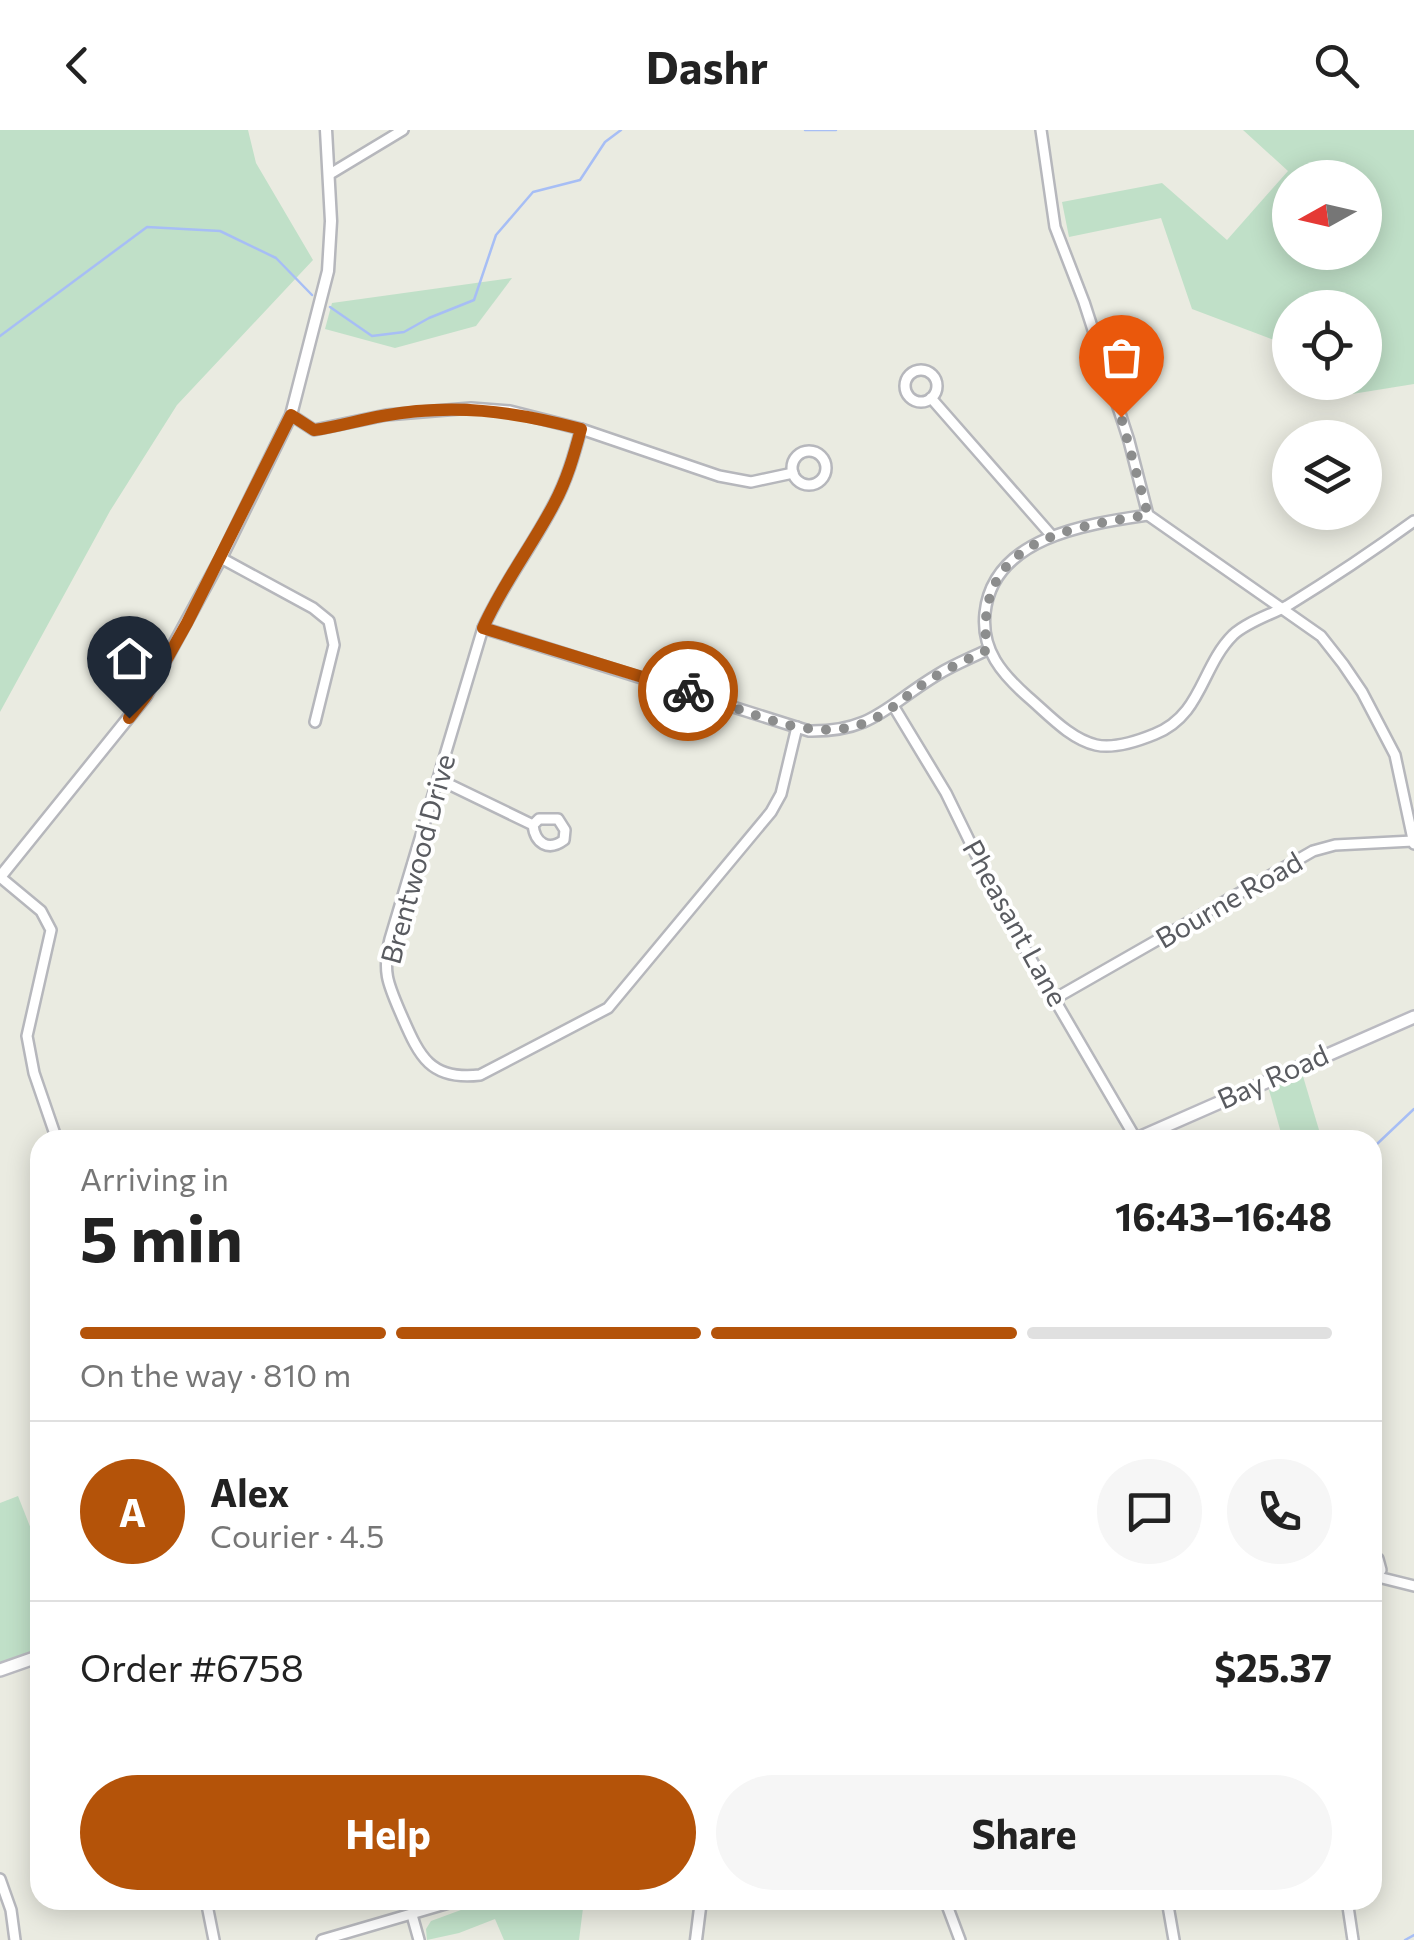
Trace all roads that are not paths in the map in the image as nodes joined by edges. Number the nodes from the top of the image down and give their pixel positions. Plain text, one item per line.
1 (326, 130) edge
2 (404, 130) edge
3 (1041, 130) edge
4 (330, 174) junction
5 (932, 398) dead end
6 (291, 415) junction
7 (581, 429) junction
8 (793, 473) dead end
9 (1148, 515) junction
10 (1414, 522) edge
11 (1052, 536) junction
12 (222, 558) junction
13 (1282, 609) junction
14 (483, 628) junction
15 (987, 650) junction
16 (894, 706) junction
17 (314, 722) dead end
18 (797, 727) junction
19 (438, 779) junction
20 (533, 826) dead end
21 (1414, 842) edge
22 (0, 877) edge
23 (1056, 998) junction
24 (1414, 1016) edge
25 (54, 1130) edge
26 (1129, 1130) edge
27 (1158, 1130) edge
28 (1382, 1580) edge
29 (1414, 1586) edge
30 (30, 1660) edge
31 (0, 1670) edge
32 (0, 1878) edge
33 (208, 1910) edge
34 (428, 1910) edge
35 (700, 1910) edge
36 (948, 1910) edge
37 (1169, 1910) edge
38 (1348, 1910) edge
39 (412, 1915) junction
40 (15, 1940) edge
41 (214, 1940) edge
42 (322, 1940) edge
43 (419, 1940) edge
44 (696, 1940) edge
45 (960, 1940) edge
46 (1174, 1940) edge
47 (1353, 1940) edge

1 - 4 street
2 - 4 street
3 - 9 street
4 - 6 street
5 - 11 street
6 - 7 street
6 - 12 street
7 - 8 street
7 - 14 street, Brentwood Drive
9 - 11 street
9 - 13 street
10 - 13 street
11 - 15 street
12 - 17 street
12 - 22 street
13 - 15 street
13 - 21 street
14 - 18 street
14 - 19 street, Brentwood Drive
15 - 16 street
16 - 18 street
16 - 23 street, Pheasant Lane
18 - 19 street, Brentwood Drive
19 - 20 street
21 - 23 street, Bourne Road
22 - 25 street
23 - 26 street, Pheasant Lane
24 - 27 main road, Bay Road
28 - 29 street
30 - 31 main road
32 - 40 street
33 - 41 street
34 - 39 street
35 - 44 street
36 - 45 street
37 - 46 street
38 - 47 street
39 - 42 street
39 - 43 street

